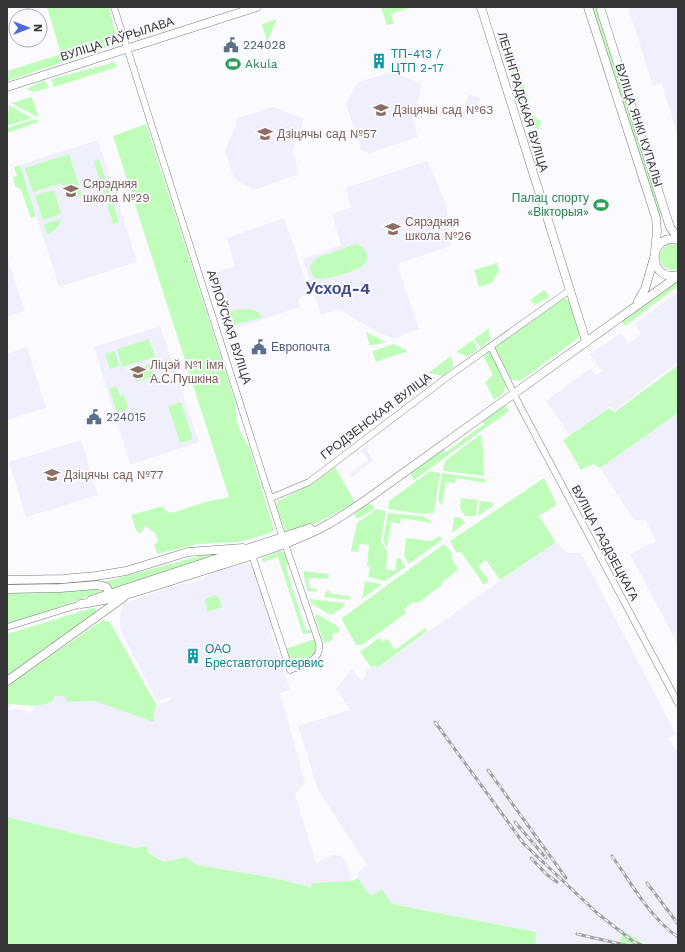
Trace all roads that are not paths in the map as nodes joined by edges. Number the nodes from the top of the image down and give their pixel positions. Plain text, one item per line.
1 (114, 7) edge
2 (257, 7) edge
3 (481, 7) edge
4 (588, 7) edge
5 (600, 7) edge
6 (128, 48) junction
7 (7, 87) edge
8 (678, 239) edge
9 (655, 254) junction
10 (678, 276) edge
11 (570, 290) junction
12 (635, 305) junction
13 (586, 341) junction
14 (491, 346) junction
15 (514, 394) junction
16 (271, 498) junction
17 (284, 539) junction
18 (252, 551) junction
19 (7, 580) edge
20 (7, 589) edge
21 (111, 595) junction
22 (128, 595) junction
23 (81, 604) joint
24 (7, 627) edge
25 (7, 681) edge
26 (678, 703) edge

1 - 6 street, АРЛОЎСКАЯ ВУЛІЦА
2 - 6 main road, ВУЛІЦА ГАЎРЫЛАВА
3 - 11 main road, ЛЕНІНГРАДСКАЯ ВУЛІЦА
4 - 9 main road, ВУЛІЦА ЯНКІ КУПАЛЫ
5 - 8 main road, ВУЛІЦА ЯНКІ КУПАЛЫ
6 - 7 main road, ВУЛІЦА ГАЎРЫЛАВА
6 - 16 street, АРЛОЎСКАЯ ВУЛІЦА
8 - 9 main road
9 - 10 main road
9 - 12 main road
10 - 12 main road
11 - 13 main road, ЛЕНІНГРАДСКАЯ ВУЛІЦА
11 - 14 street, ГРОДЗЕНСКАЯ ВУЛІЦА
12 - 13 main road
13 - 15 main road
14 - 15 street
14 - 16 street, ГРОДЗЕНСКАЯ ВУЛІЦА
15 - 17 main road
15 - 26 street, ВУЛІЦА ГАЗДЗЕЦКАГА
16 - 17 street, АРЛОЎСКАЯ ВУЛІЦА
17 - 18 main road
17 - 18 street, АРЛОЎСКАЯ ВУЛІЦА
18 - 19 main road
18 - 21 main road
18 - 22 main road
20 - 21 main road
21 - 22 main road
21 - 23 main road
22 - 25 main road
23 - 24 street

